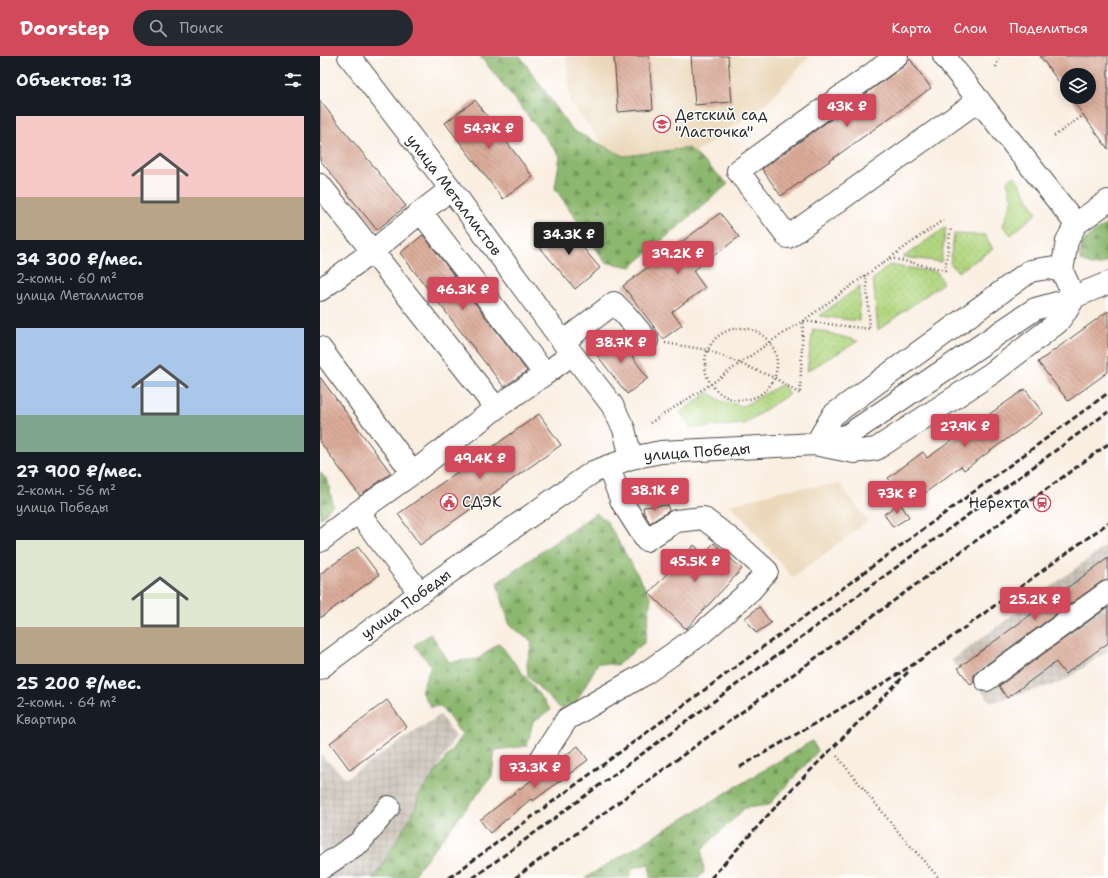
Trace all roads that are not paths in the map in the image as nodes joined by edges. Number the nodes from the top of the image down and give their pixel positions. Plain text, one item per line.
1 (349, 56) edge
2 (897, 56) edge
3 (944, 56) edge
4 (979, 100) junction
5 (320, 185) edge
6 (451, 189) junction
7 (1108, 201) edge
8 (421, 212) junction
9 (1076, 224) junction
10 (373, 250) junction
11 (1062, 271) junction
12 (1108, 284) edge
13 (320, 290) edge
14 (1074, 298) junction
15 (647, 340) road end
16 (320, 348) edge
17 (568, 348) junction
18 (545, 374) junction
19 (496, 408) junction
20 (816, 444) junction
21 (631, 458) junction
22 (608, 466) junction
23 (413, 473) junction
24 (358, 512) junction
25 (320, 541) edge
26 (1108, 592) edge
27 (420, 593) junction
28 (320, 668) edge
29 (986, 680) dead end
30 (537, 765) dead end
31 (389, 807) dead end
32 (320, 869) edge

1 - 6 street, улица Металлистов
2 - 4 street
3 - 4 street
4 - 9 street
5 - 10 street
6 - 8 street
6 - 17 street, улица Металлистов
7 - 9 street
8 - 10 street
8 - 18 street
9 - 11 street
10 - 13 street
10 - 19 street
11 - 14 street
11 - 20 street
12 - 14 street, улица Победы
14 - 20 street, улица Победы
14 - 20 street
15 - 17 street
16 - 23 street
17 - 18 street
17 - 21 street, улица Металлистов
18 - 19 street
19 - 23 street
20 - 21 street, улица Победы
21 - 22 street, улица Победы
22 - 27 street, улица Победы
22 - 30 street
23 - 24 street
24 - 25 street
24 - 27 street
26 - 29 street
27 - 28 street, улица Победы
31 - 32 street

